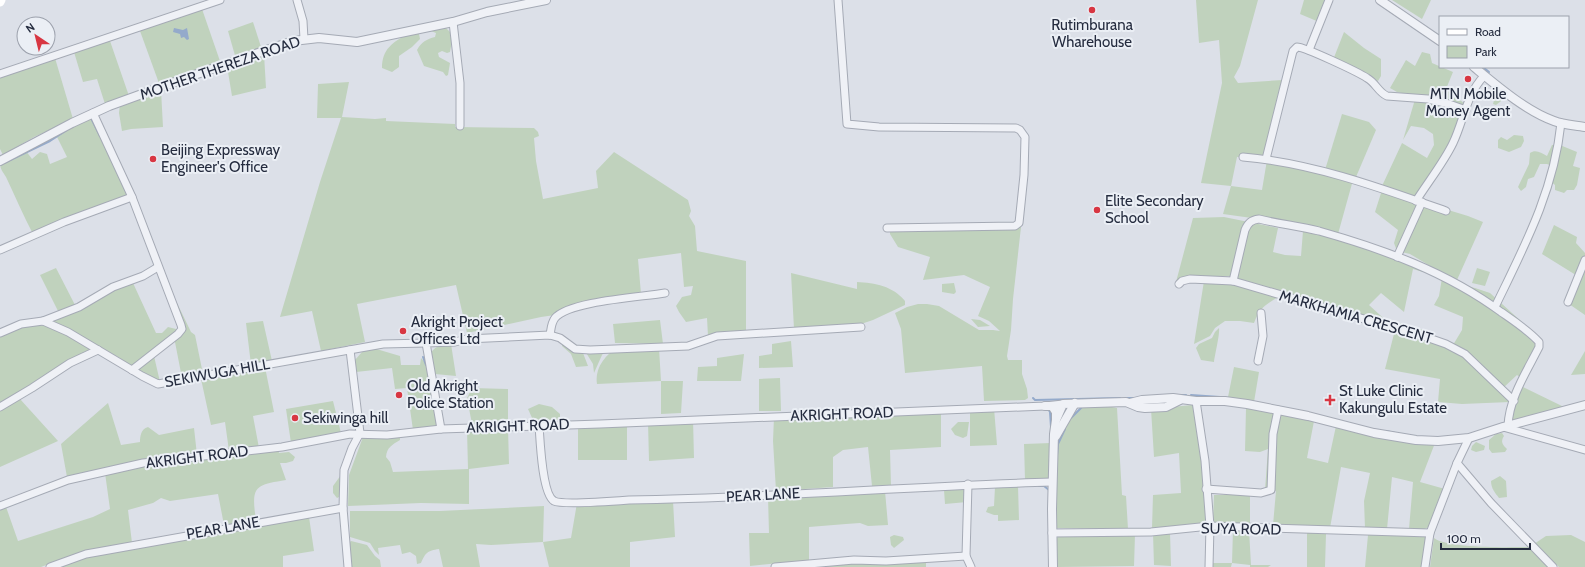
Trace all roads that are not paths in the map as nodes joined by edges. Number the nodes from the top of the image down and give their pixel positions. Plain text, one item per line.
1 (220, 0) edge
2 (297, 0) edge
3 (541, 0) edge
4 (838, 0) edge
5 (1329, 0) edge
6 (1380, 0) edge
7 (453, 22) junction
8 (304, 39) junction
9 (1439, 40) edge
10 (1309, 50) junction
11 (1475, 68) edge
12 (0, 74) edge
13 (1484, 76) junction
14 (1466, 110) junction
15 (93, 113) junction
16 (1561, 123) junction
17 (460, 126) dead end
18 (1585, 127) edge
19 (1244, 157) dead end
20 (1266, 159) junction
21 (0, 161) edge
22 (132, 197) junction
23 (1419, 201) junction
24 (1446, 211) dead end
25 (887, 228) dead end
26 (0, 250) edge
27 (1397, 257) junction
28 (1585, 260) edge
29 (158, 267) junction
30 (1233, 281) junction
31 (1179, 284) dead end
32 (665, 293) dead end
33 (1568, 302) dead end
34 (1495, 307) junction
35 (1261, 313) dead end
36 (44, 321) junction
37 (861, 327) dead end
38 (0, 332) edge
39 (550, 336) junction
40 (426, 343) junction
41 (98, 350) junction
42 (350, 350) junction
43 (1258, 361) dead end
44 (132, 370) junction
45 (1196, 401) junction
46 (1514, 401) junction
47 (1075, 403) junction
48 (1063, 404) junction
49 (1585, 405) edge
50 (1046, 406) junction
51 (0, 407) edge
52 (1278, 410) junction
53 (1056, 420) junction
54 (1507, 423) junction
55 (539, 425) junction
56 (441, 429) junction
57 (360, 434) junction
58 (1054, 438) junction
59 (1469, 438) junction
60 (1585, 450) edge
61 (1457, 463) junction
62 (1052, 482) junction
63 (968, 484) junction
64 (1206, 489) junction
65 (0, 506) edge
66 (343, 508) junction
67 (1210, 526) junction
68 (1430, 533) junction
69 (1052, 534) junction
70 (966, 556) junction
71 (50, 567) edge
72 (348, 567) edge
73 (775, 567) edge
74 (971, 567) edge
75 (1053, 567) edge
76 (1209, 567) edge
77 (1425, 567) edge
78 (1553, 567) edge

1 - 12 street
2 - 8 street
3 - 7 street, MOTHER THEREZA ROAD
4 - 25 street
5 - 10 street
6 - 9 street
7 - 8 street, MOTHER THEREZA ROAD
7 - 17 street
8 - 15 street, MOTHER THEREZA ROAD
10 - 14 street
10 - 20 street
11 - 13 street
13 - 14 street
13 - 16 street
14 - 23 street
15 - 21 street, MOTHER THEREZA ROAD
15 - 22 street
16 - 18 street
16 - 34 street
19 - 20 street
20 - 23 street
22 - 26 street
22 - 29 street
23 - 24 street
23 - 27 street
27 - 30 street
27 - 34 street
28 - 33 street
29 - 36 street
29 - 44 street
30 - 31 street, MARKHAMIA CRESCENT
30 - 46 street, MARKHAMIA CRESCENT
32 - 39 street
34 - 46 street
35 - 43 street
36 - 38 street
36 - 41 street, SEKIWUGA HILL
37 - 39 street
39 - 40 street, SEKIWUGA HILL
40 - 42 street, SEKIWUGA HILL
40 - 56 street
41 - 44 street, SEKIWUGA HILL
41 - 51 street
42 - 44 street, SEKIWUGA HILL
42 - 57 street
45 - 47 street
45 - 52 street
45 - 64 street
46 - 54 street
47 - 48 street
47 - 58 street
48 - 50 street, AKRIGHT ROAD
48 - 53 street
49 - 54 street
50 - 53 street
50 - 55 street, AKRIGHT ROAD
52 - 59 street
52 - 64 street
53 - 58 street
54 - 59 street
54 - 60 street
55 - 56 street, AKRIGHT ROAD
55 - 63 street, PEAR LANE
56 - 57 street, AKRIGHT ROAD
57 - 65 street, AKRIGHT ROAD
57 - 66 street
58 - 62 street
59 - 61 street
61 - 68 street
61 - 78 street
62 - 63 street, PEAR LANE
62 - 69 street
63 - 70 street
64 - 67 street
66 - 71 street, PEAR LANE
66 - 72 street
67 - 68 street, SUYA ROAD
67 - 69 street, SUYA ROAD
67 - 76 street
68 - 77 street
69 - 75 street
70 - 73 street
70 - 74 street

